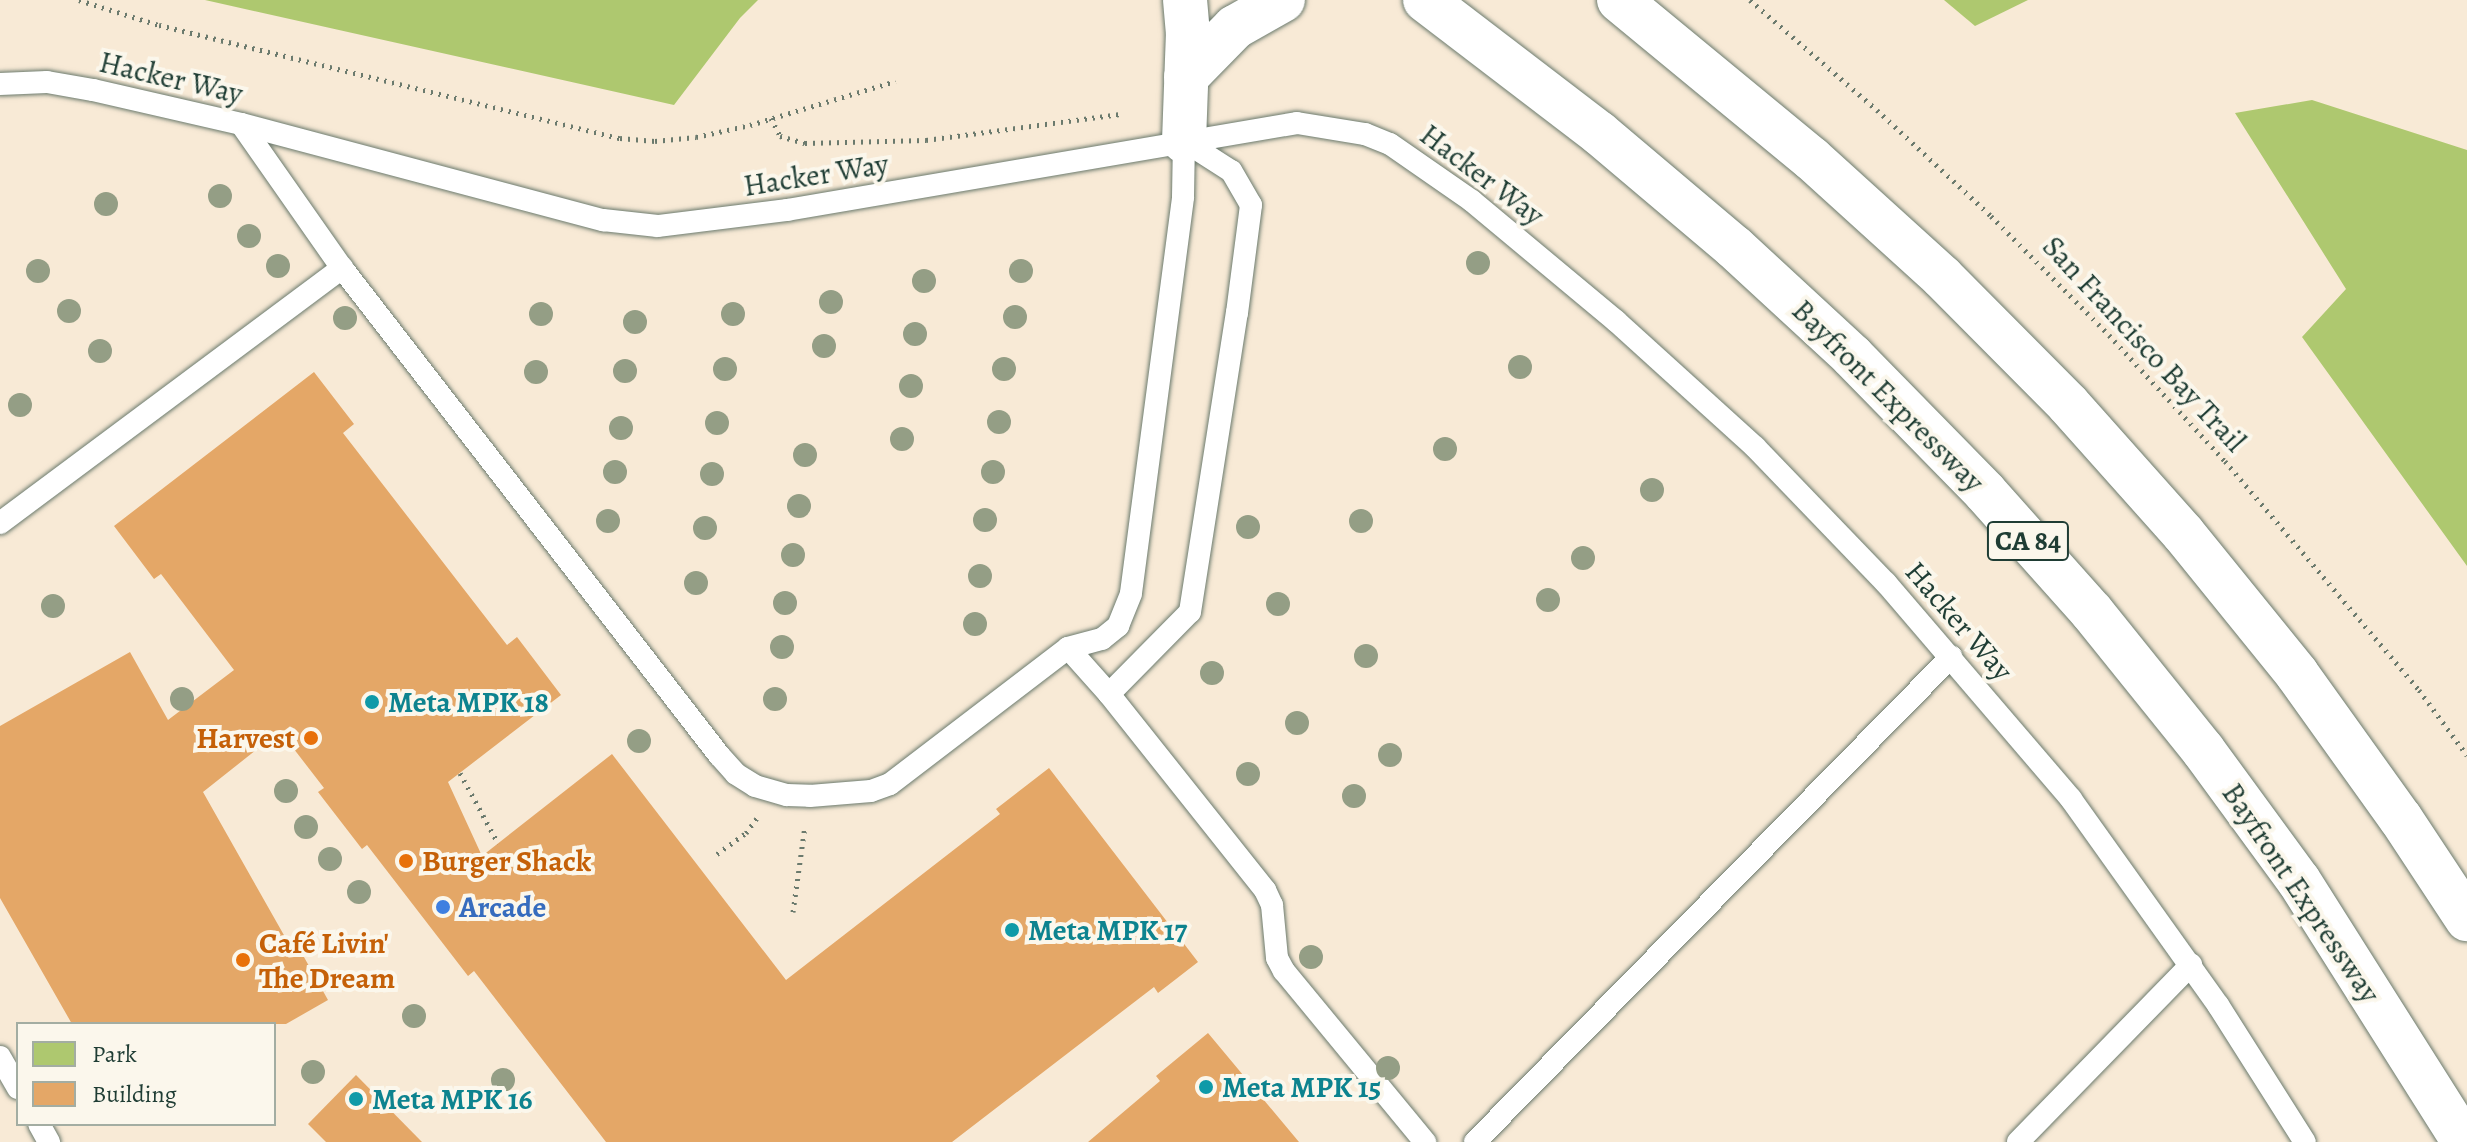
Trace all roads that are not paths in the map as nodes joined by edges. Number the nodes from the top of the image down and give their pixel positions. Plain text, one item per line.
1 (1185, 0) edge
2 (1283, 0) edge
3 (1425, 0) edge
4 (1619, 0) edge
5 (1186, 77) junction
6 (0, 84) edge
7 (241, 124) junction
8 (1184, 141) junction
9 (342, 268) junction
10 (0, 523) edge
11 (1068, 648) junction
12 (1951, 657) junction
13 (1109, 694) junction
14 (2467, 919) edge
15 (2191, 965) junction
16 (0, 1057) edge
17 (16, 1085) edge
18 (1425, 1142) edge
19 (1475, 1142) edge
20 (2018, 1142) edge
21 (2305, 1142) edge
22 (2464, 1142) edge

1 - 5 highway
2 - 5 highway
3 - 22 highway, Bayfront Expressway / CA 84
4 - 14 highway
5 - 8 highway
6 - 7 lane, Hacker Way
7 - 8 lane, Hacker Way
7 - 9 lane
8 - 11 lane
8 - 12 lane, Hacker Way
8 - 13 lane
9 - 10 lane
9 - 11 lane
11 - 13 lane
12 - 15 lane, Hacker Way
12 - 19 lane
13 - 18 lane
15 - 20 lane
15 - 21 lane, Hacker Way
16 - 17 lane

